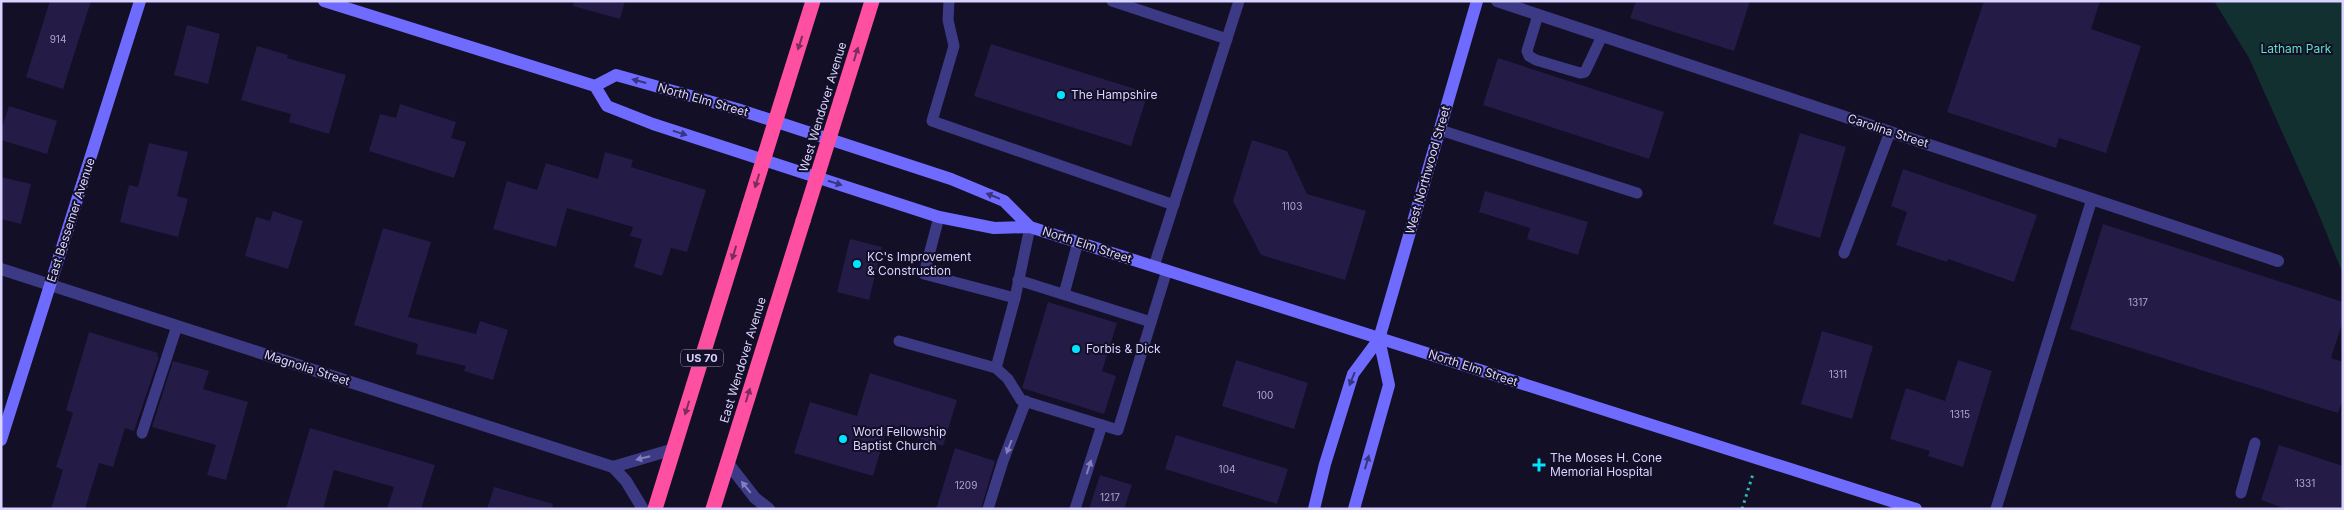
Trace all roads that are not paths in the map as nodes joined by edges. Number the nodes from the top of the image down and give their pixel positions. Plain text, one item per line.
1 (140, 1) edge
2 (324, 1) edge
3 (814, 1) edge
4 (872, 1) edge
5 (949, 1) edge
6 (1112, 1) edge
7 (1239, 1) edge
8 (1477, 1) edge
9 (1497, 1) edge
10 (1538, 15) junction
11 (1602, 36) junction
12 (1227, 39) junction
13 (595, 86) junction
14 (1440, 130) junction
15 (1890, 132) junction
16 (1637, 193) dead end
17 (2092, 199) junction
18 (1174, 205) junction
19 (940, 217) junction
20 (802, 221) joint
21 (1030, 227) junction
22 (1078, 242) junction
23 (1844, 253) dead end
24 (2278, 261) dead end
25 (1154, 266) junction
26 (1, 269) edge
27 (1167, 270) junction
28 (1018, 280) junction
29 (50, 285) junction
30 (1064, 294) junction
31 (1015, 298) junction
32 (1150, 322) junction
33 (177, 326) junction
34 (1379, 339) junction
35 (899, 341) dead end
36 (996, 368) junction
37 (1026, 401) junction
38 (1102, 424) junction
39 (142, 433) dead end
40 (1, 440) edge
41 (2255, 443) dead end
42 (674, 449) junction
43 (727, 462) junction
44 (613, 467) junction
45 (2241, 493) dead end
46 (643, 509) edge
47 (655, 509) edge
48 (713, 509) edge
49 (769, 509) edge
50 (988, 509) edge
51 (1075, 509) edge
52 (1314, 509) edge
53 (1354, 509) edge
54 (1916, 509) edge
55 (1996, 509) edge

1 - 29 main road, East Bessemer Avenue
2 - 13 main road
3 -> 42 highway, US 70, bridge
20 -> 4 highway, West Wendover Avenue, bridge
5 - 18 lane
6 - 12 lane
7 - 12 lane
8 - 14 main road, West Northwood Street
9 - 10 street, Carolina Street
10 - 11 street, Carolina Street
10 - 11 lane
11 - 15 street, Carolina Street
12 - 18 lane
13 -> 19 main road, North Elm Street
21 -> 13 main road, North Elm Street
14 - 16 lane
14 - 34 main road, West Northwood Street
15 - 17 street, Carolina Street
15 - 23 lane
17 - 24 street, Carolina Street
17 - 55 lane
18 - 25 lane
19 - 21 main road, North Elm Street
19 - 31 lane
43 -> 20 highway, East Wendover Avenue
21 - 22 main road, North Elm Street
21 - 28 lane
22 - 25 main road, North Elm Street
22 - 30 lane
25 - 27 main road, North Elm Street
26 - 29 street, Magnolia Street
27 - 32 lane
27 - 34 main road, North Elm Street
28 - 30 lane
28 - 31 lane
29 - 33 street, Magnolia Street
29 - 40 main road, East Bessemer Avenue
30 - 32 lane
31 - 36 lane
32 - 38 lane
33 - 39 lane
33 - 44 street, Magnolia Street
34 -> 52 main road
53 -> 34 main road
34 - 54 main road, North Elm Street
35 - 36 lane
36 - 37 lane
37 - 38 lane
37 -> 50 lane
51 -> 38 lane
41 - 45 lane
42 -> 44 street
42 - 47 highway, US 70
43 - 48 highway, East Wendover Avenue
49 -> 43 street
44 - 46 street

